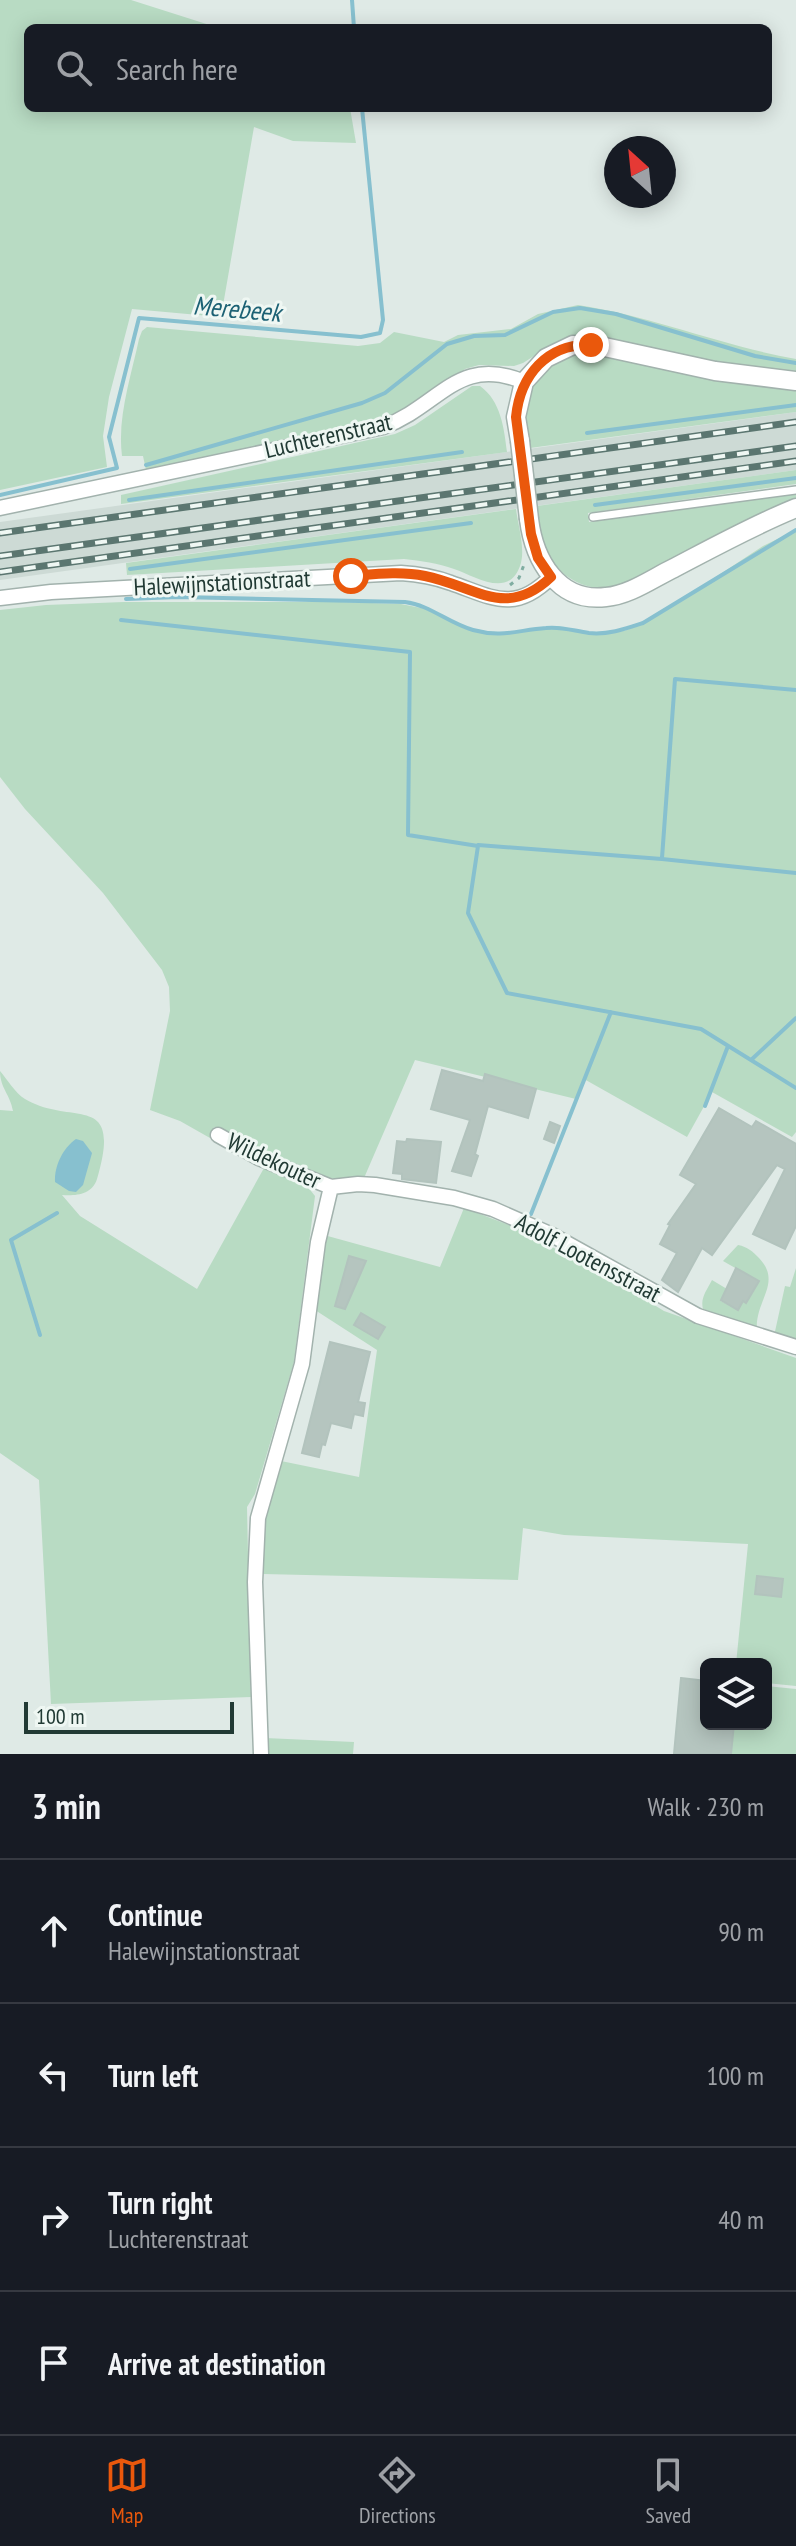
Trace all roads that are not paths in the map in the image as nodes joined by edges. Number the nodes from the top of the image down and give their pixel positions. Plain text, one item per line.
1 (796, 381) edge
2 (524, 382) junction
3 (796, 490) edge
4 (0, 508) edge
5 (796, 508) edge
6 (593, 517) dead end
7 (551, 577) junction
8 (0, 598) edge
9 (218, 1135) dead end
10 (331, 1187) junction
11 (796, 1347) edge
12 (261, 1754) edge

1 - 2 street
2 - 4 street, Luchterenstraat
2 - 7 street, bridge
3 - 6 lane
5 - 7 street
7 - 8 street, Halewijnstationstraat
9 - 10 street, Wildekouter
10 - 11 street, Adolf Lootensstraat
10 - 12 street

